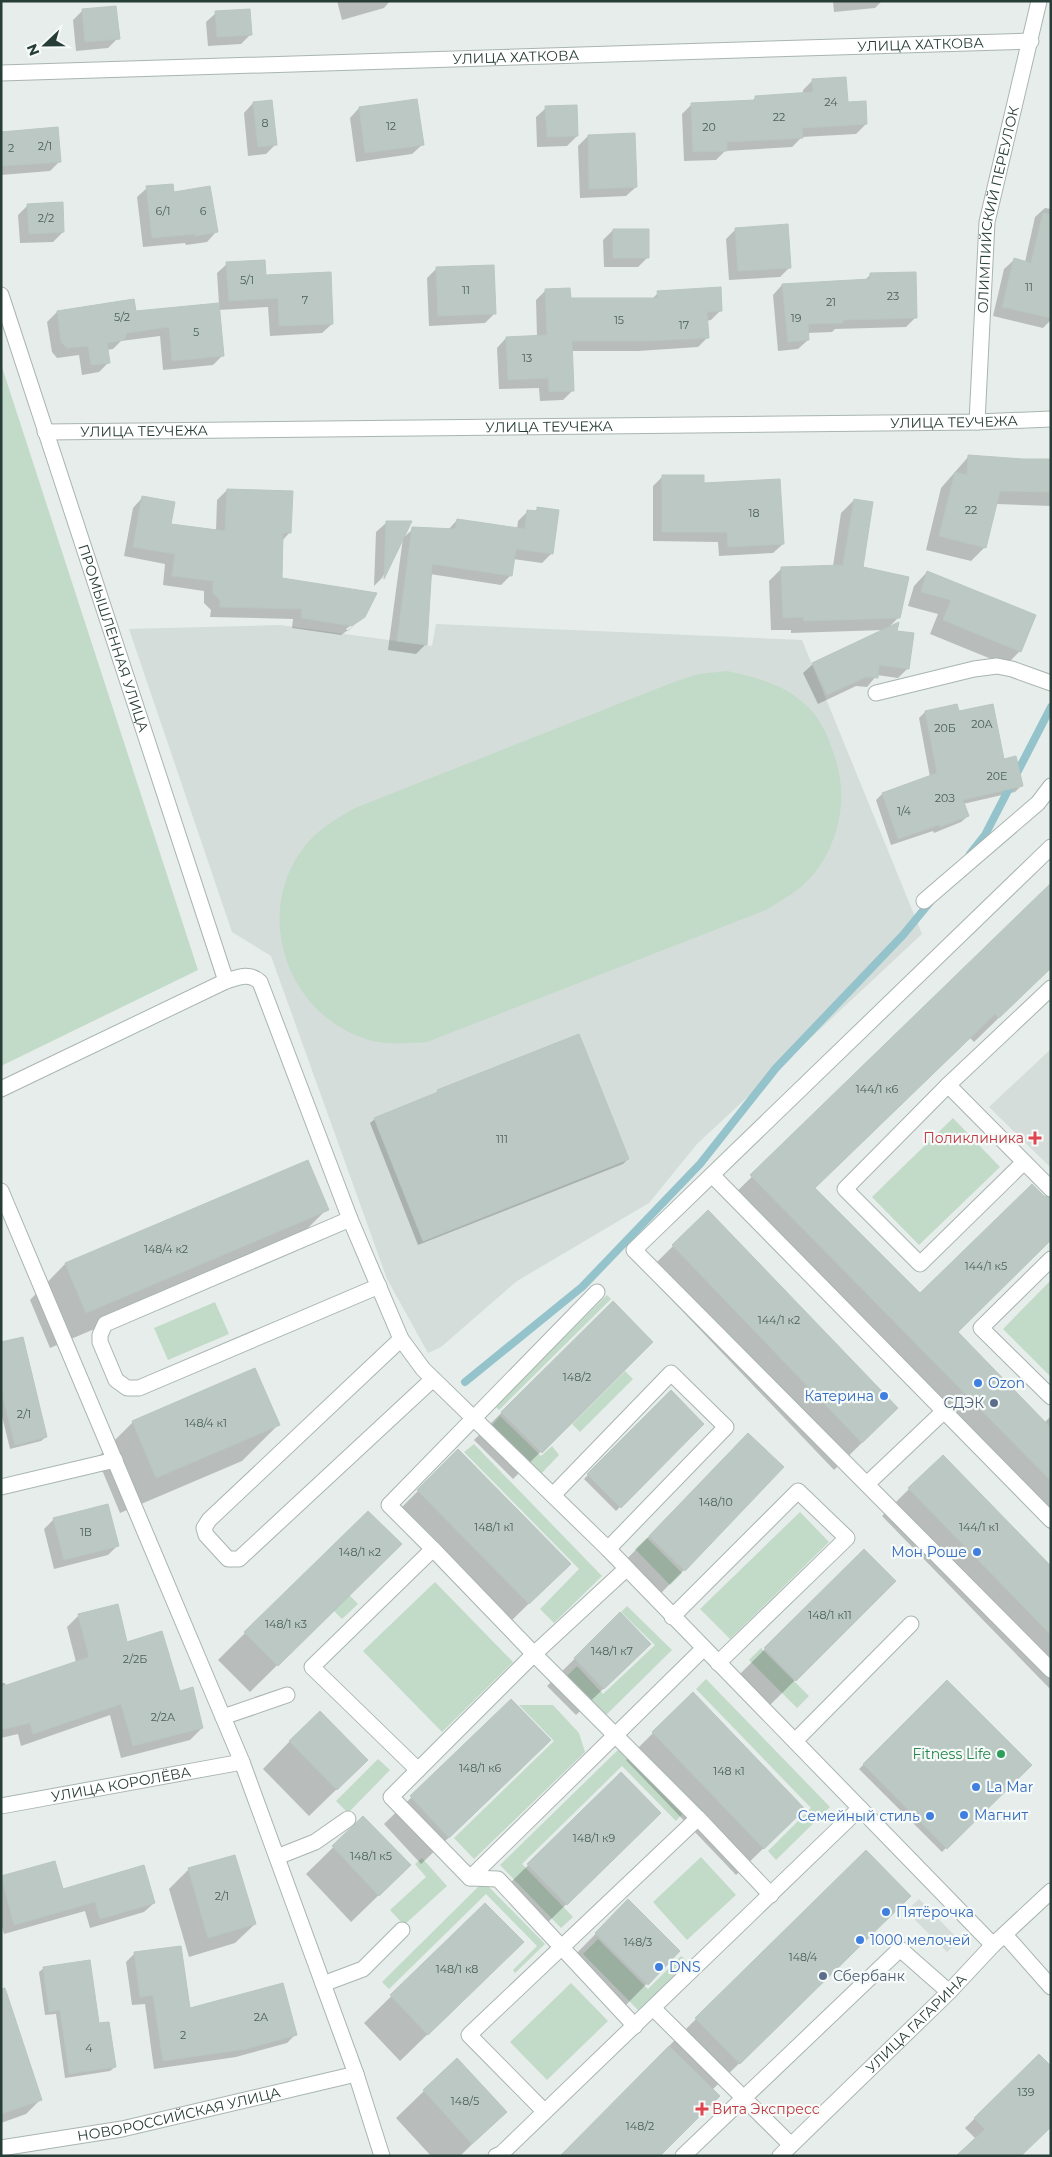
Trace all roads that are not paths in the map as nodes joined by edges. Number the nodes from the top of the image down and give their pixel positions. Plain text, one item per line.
1 (1039, 1) edge
2 (1031, 41) junction
3 (1, 73) edge
4 (1, 296) edge
5 (1051, 418) edge
6 (977, 422) junction
7 (46, 432) junction
8 (1051, 683) edge
9 (876, 694) dead end
10 (1051, 786) edge
11 (1051, 847) edge
12 (924, 901) dead end
13 (226, 980) junction
14 (1051, 988) edge
15 (948, 1085) junction
16 (1, 1089) edge
17 (1024, 1162) junction
18 (712, 1174) junction
19 (1051, 1188) edge
20 (1, 1191) edge
21 (350, 1219) junction
22 (1051, 1259) edge
23 (379, 1286) junction
24 (596, 1292) dead end
25 (401, 1340) junction
26 (433, 1379) junction
27 (1051, 1397) edge
28 (943, 1412) junction
29 (474, 1418) junction
30 (115, 1460) junction
31 (867, 1484) junction
32 (1, 1487) edge
33 (553, 1495) junction
34 (1051, 1520) edge
35 (433, 1549) junction
36 (608, 1549) junction
37 (626, 1569) junction
38 (672, 1617) junction
39 (911, 1624) dead end
40 (703, 1649) junction
41 (534, 1654) junction
42 (718, 1663) junction
43 (1051, 1670) edge
44 (287, 1695) dead end
45 (223, 1717) junction
46 (614, 1735) junction
47 (795, 1741) junction
48 (242, 1762) junction
49 (418, 1770) junction
50 (1, 1806) edge
51 (860, 1808) junction
52 (698, 1818) junction
53 (348, 1819) dead end
54 (277, 1858) junction
55 (470, 1878) junction
56 (1051, 1891) edge
57 (771, 1895) junction
58 (402, 1930) dead end
59 (1005, 1935) junction
60 (993, 1945) junction
61 (562, 1946) junction
62 (323, 1984) junction
63 (1051, 1987) edge
64 (949, 1992) junction
65 (654, 2008) junction
66 (635, 2026) junction
67 (356, 2074) junction
68 (743, 2098) junction
69 (544, 2111) junction
70 (1, 2148) edge
71 (785, 2150) edge
72 (382, 2156) edge
73 (496, 2156) edge
74 (683, 2156) edge

1 - 2 street, ОЛИМПИЙСКИЙ ПЕРЕУЛОК
2 - 3 street, УЛИЦА ХАТКОВА
2 - 6 street, ОЛИМПИЙСКИЙ ПЕРЕУЛОК
4 - 7 street, ПРОМЫШЛЕННАЯ УЛИЦА
5 - 6 street, УЛИЦА ТЕУЧЕЖА
6 - 7 street, УЛИЦА ТЕУЧЕЖА
7 - 13 street, ПРОМЫШЛЕННАЯ УЛИЦА
8 - 9 street
10 - 12 street
11 - 18 street
13 - 16 street
13 - 21 street
14 - 15 street
15 - 17 street
15 - 17 street
17 - 19 street
18 - 28 street
18 - 31 street
20 - 30 street
21 - 23 street
21 - 23 street
22 - 27 street
23 - 25 street
24 - 29 street
25 - 26 street
25 - 26 street
26 - 29 street
28 - 31 street
28 - 34 street
29 - 33 street
29 - 35 street
30 - 32 street
30 - 45 street
31 - 43 street
33 - 36 street
33 - 36 street
35 - 41 street
35 - 49 street
36 - 37 street
37 - 38 street
37 - 41 street
38 - 40 street
38 - 42 street
39 - 47 street
40 - 42 street
40 - 46 street
41 - 46 street
41 - 49 street
42 - 47 street
44 - 45 street
45 - 48 street
46 - 52 street
46 - 55 street
47 - 51 street
48 - 50 street, УЛИЦА КОРОЛЁВА
48 - 54 street
49 - 55 street
51 - 57 street
51 - 60 street
52 - 57 street
52 - 61 street
53 - 54 street
54 - 62 street
55 - 61 street
56 - 59 street, УЛИЦА ГАГАРИНА
57 - 65 street
58 - 62 street
59 - 60 street, УЛИЦА ГАГАРИНА
59 - 63 street
60 - 64 street, УЛИЦА ГАГАРИНА
61 - 66 street
61 - 69 street
62 - 67 street
64 - 68 street
64 - 71 street, УЛИЦА ГАГАРИНА
65 - 66 street
65 - 68 street
66 - 69 street
67 - 70 street, НОВОРОССИЙСКАЯ УЛИЦА
67 - 72 street
68 - 71 street
68 - 74 street
69 - 73 street

